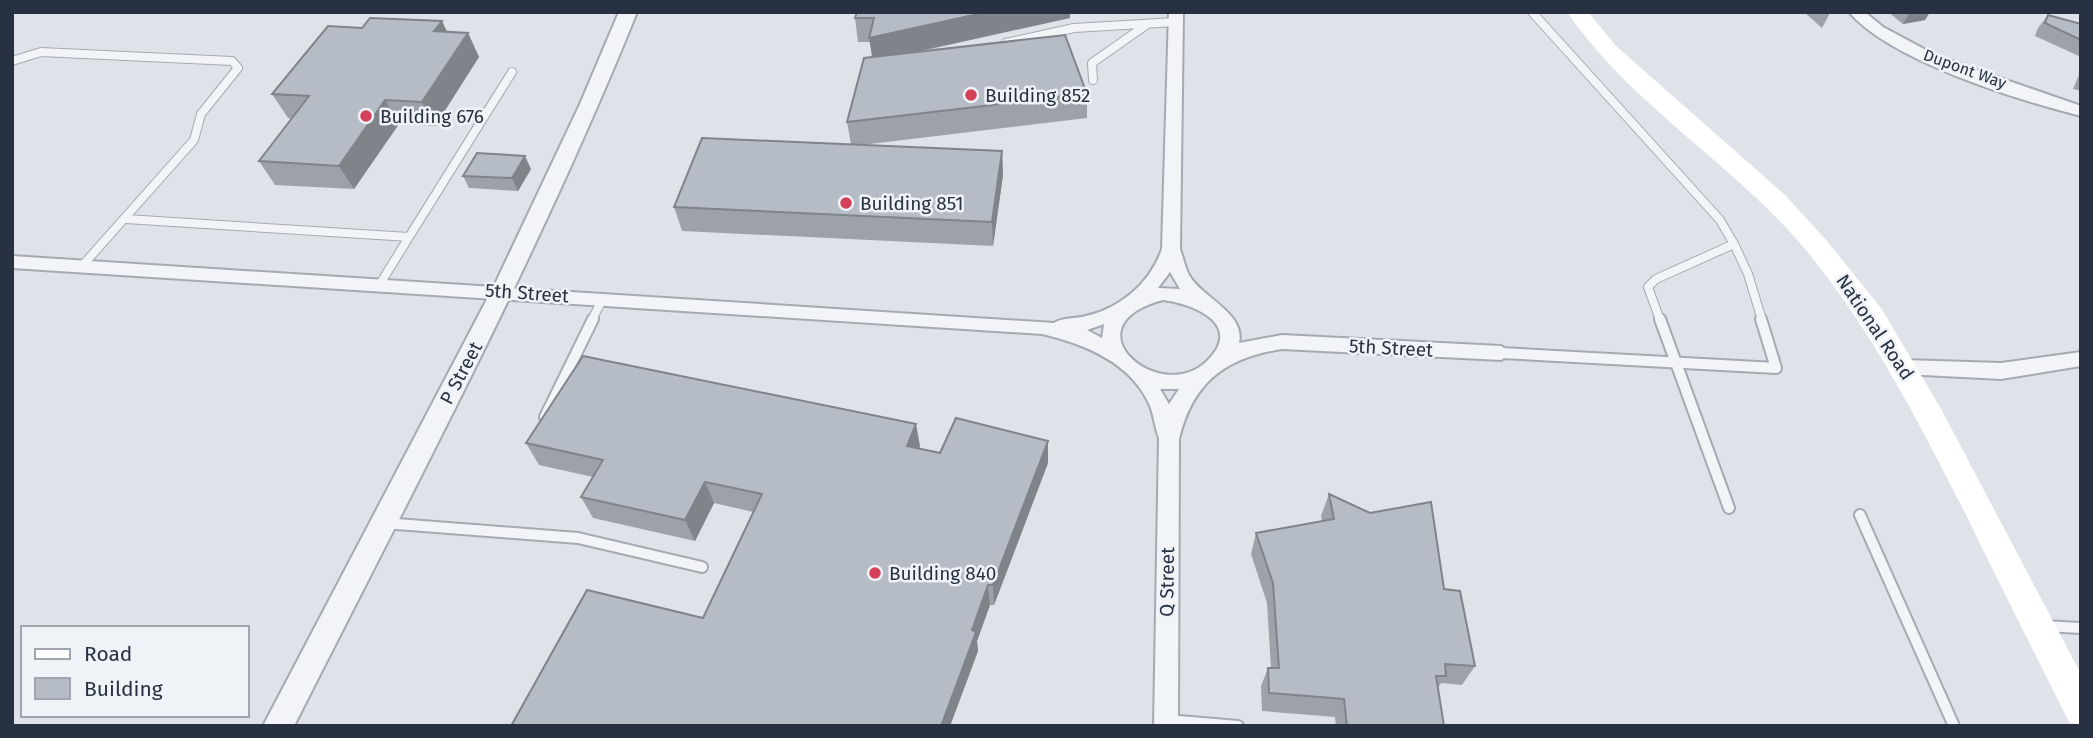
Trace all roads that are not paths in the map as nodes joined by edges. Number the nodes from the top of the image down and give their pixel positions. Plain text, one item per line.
1 (628, 12) edge
2 (1532, 12) edge
3 (1577, 12) edge
4 (1856, 12) edge
5 (1176, 17) edge
6 (1147, 24) junction
7 (1000, 44) edge
8 (12, 61) edge
9 (512, 72) dead end
10 (1093, 80) dead end
11 (2081, 111) edge
12 (126, 219) junction
13 (409, 237) junction
14 (1734, 244) junction
15 (1171, 249) junction
16 (12, 262) edge
17 (82, 267) junction
18 (380, 284) junction
19 (504, 291) junction
20 (603, 298) junction
21 (1140, 298) junction
22 (1201, 301) junction
23 (1119, 311) junction
24 (1223, 318) junction
25 (1042, 327) junction
26 (1282, 342) junction
27 (1501, 353) joint
28 (1118, 356) junction
29 (1223, 358) junction
30 (2080, 360) edge
31 (1676, 363) junction
32 (1904, 367) junction
33 (1143, 376) junction
34 (1199, 378) junction
35 (538, 432) edge
36 (1169, 439) junction
37 (1729, 508) dead end
38 (1860, 515) dead end
39 (383, 523) junction
40 (702, 567) dead end
41 (2038, 626) junction
42 (2081, 628) edge
43 (2081, 710) edge
44 (1166, 723) edge
45 (278, 726) edge
46 (1238, 726) edge
47 (1954, 726) edge

1 - 19 street, P Street
2 - 14 lane
3 - 32 main road, National Road
4 - 11 street, Dupont Way
5 - 6 lane
5 - 15 street
6 - 7 lane
6 - 10 lane
8 - 12 lane
9 - 13 lane
12 - 13 lane
12 - 17 lane
13 - 18 lane
14 - 31 lane
14 - 31 lane
15 - 21 street
15 - 22 street
16 - 17 street, 5th Street
17 - 18 street, 5th Street
18 - 19 street, 5th Street
19 - 20 street, 5th Street
19 - 39 street, P Street
20 - 25 street, 5th Street
20 - 35 lane
21 - 22 street
21 - 23 street
22 - 24 street
23 - 25 street, 5th Street
23 - 28 street
24 - 26 street, 5th Street
24 - 29 street
25 - 28 street, 5th Street
26 - 27 street, 5th Street
26 - 29 street, 5th Street
27 - 31 lane
28 - 33 street
29 - 34 street
30 - 32 street
31 - 37 lane
32 - 41 main road, National Road
33 - 34 street
33 - 36 street, Q Street
34 - 36 street, Q Street
36 - 44 street, Q Street
38 - 47 lane
39 - 40 lane
39 - 45 street, P Street
41 - 42 lane
41 - 43 main road, National Road
44 - 46 lane

